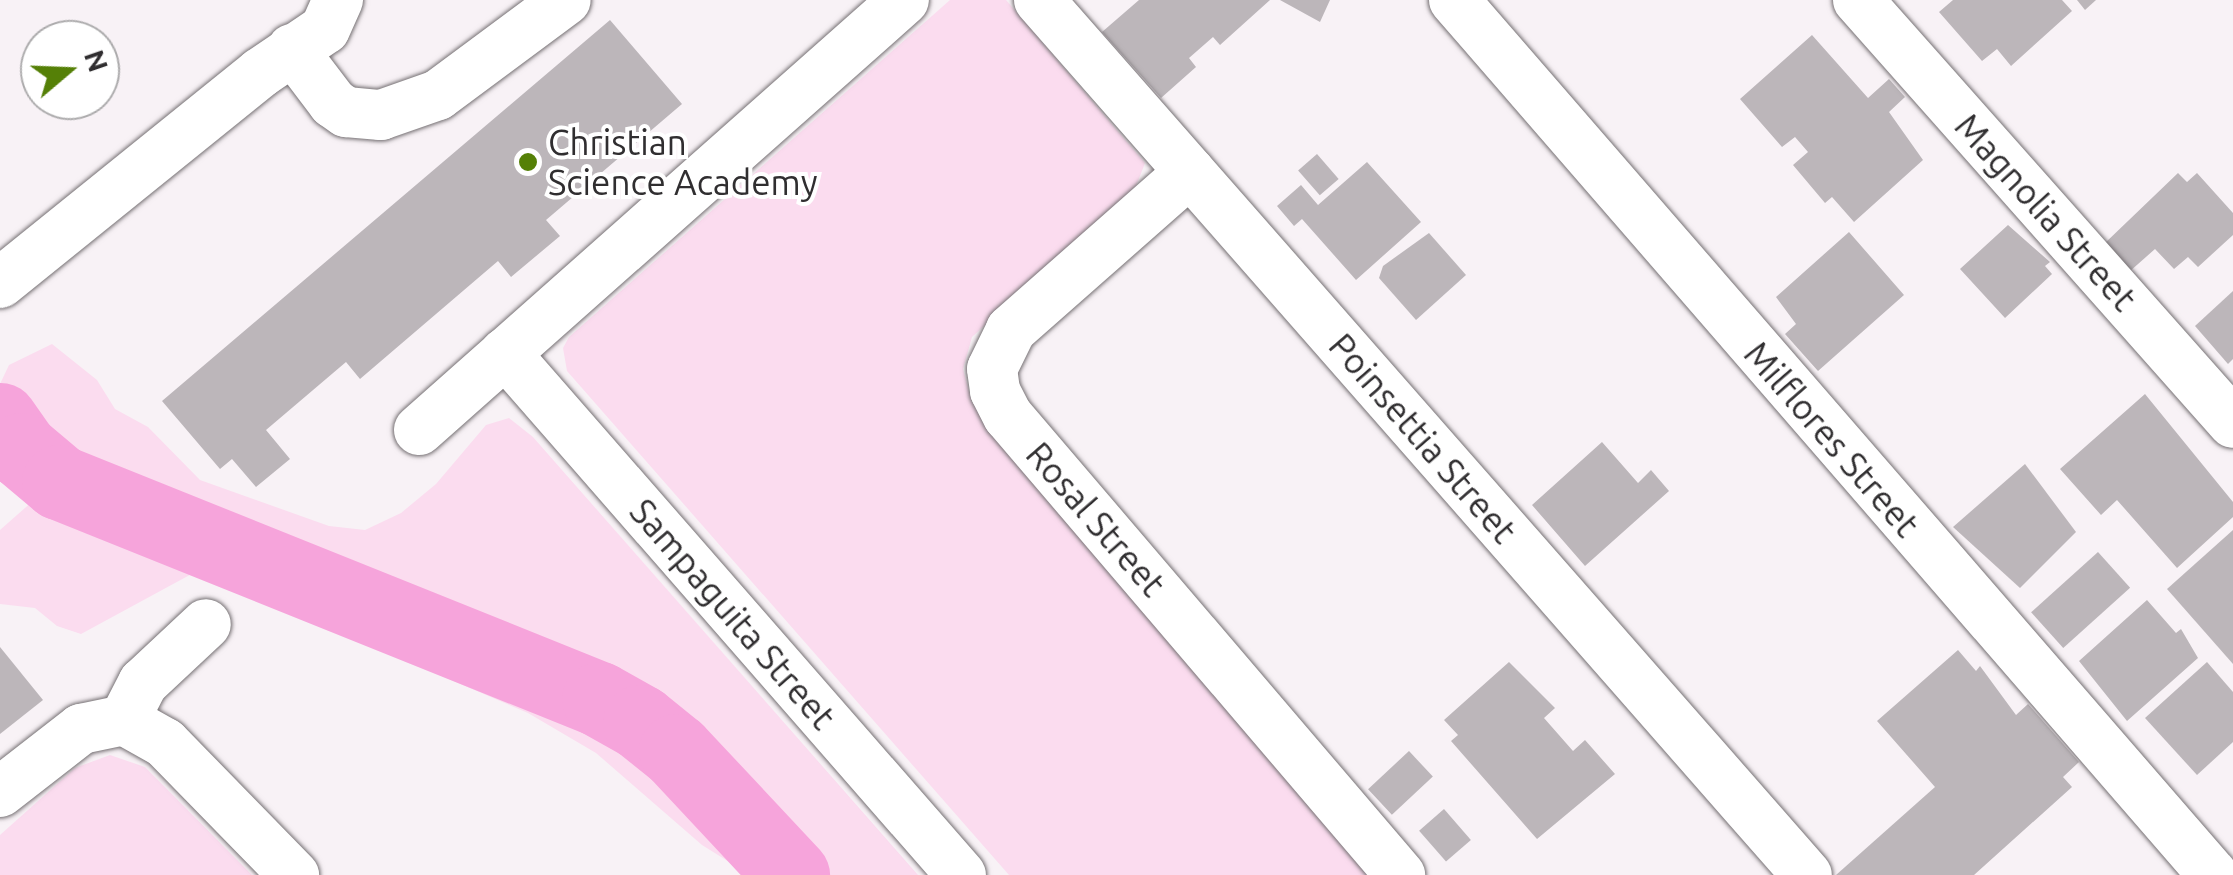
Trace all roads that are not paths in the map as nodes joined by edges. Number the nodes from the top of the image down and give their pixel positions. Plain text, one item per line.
1 (338, 0) edge
2 (566, 0) edge
3 (904, 0) edge
4 (1039, 0) edge
5 (1454, 0) edge
6 (1858, 0) edge
7 (292, 49) junction
8 (1190, 172) junction
9 (0, 284) edge
10 (505, 354) junction
11 (2233, 424) edge
12 (419, 430) dead end
13 (206, 624) dead end
14 (124, 720) junction
15 (0, 792) edge
16 (294, 875) edge
17 (962, 875) edge
18 (1400, 875) edge
19 (1807, 875) edge
20 (2213, 875) edge

1 - 7 street
2 - 7 street
3 - 10 street
4 - 8 street, Poinsettia Street
5 - 20 street, Milflores Street
6 - 11 street, Magnolia Street
7 - 9 street
8 - 18 street, Rosal Street
8 - 19 street, Poinsettia Street
10 - 12 street
10 - 17 street, Sampaguita Street
13 - 14 street
14 - 15 street
14 - 16 street

